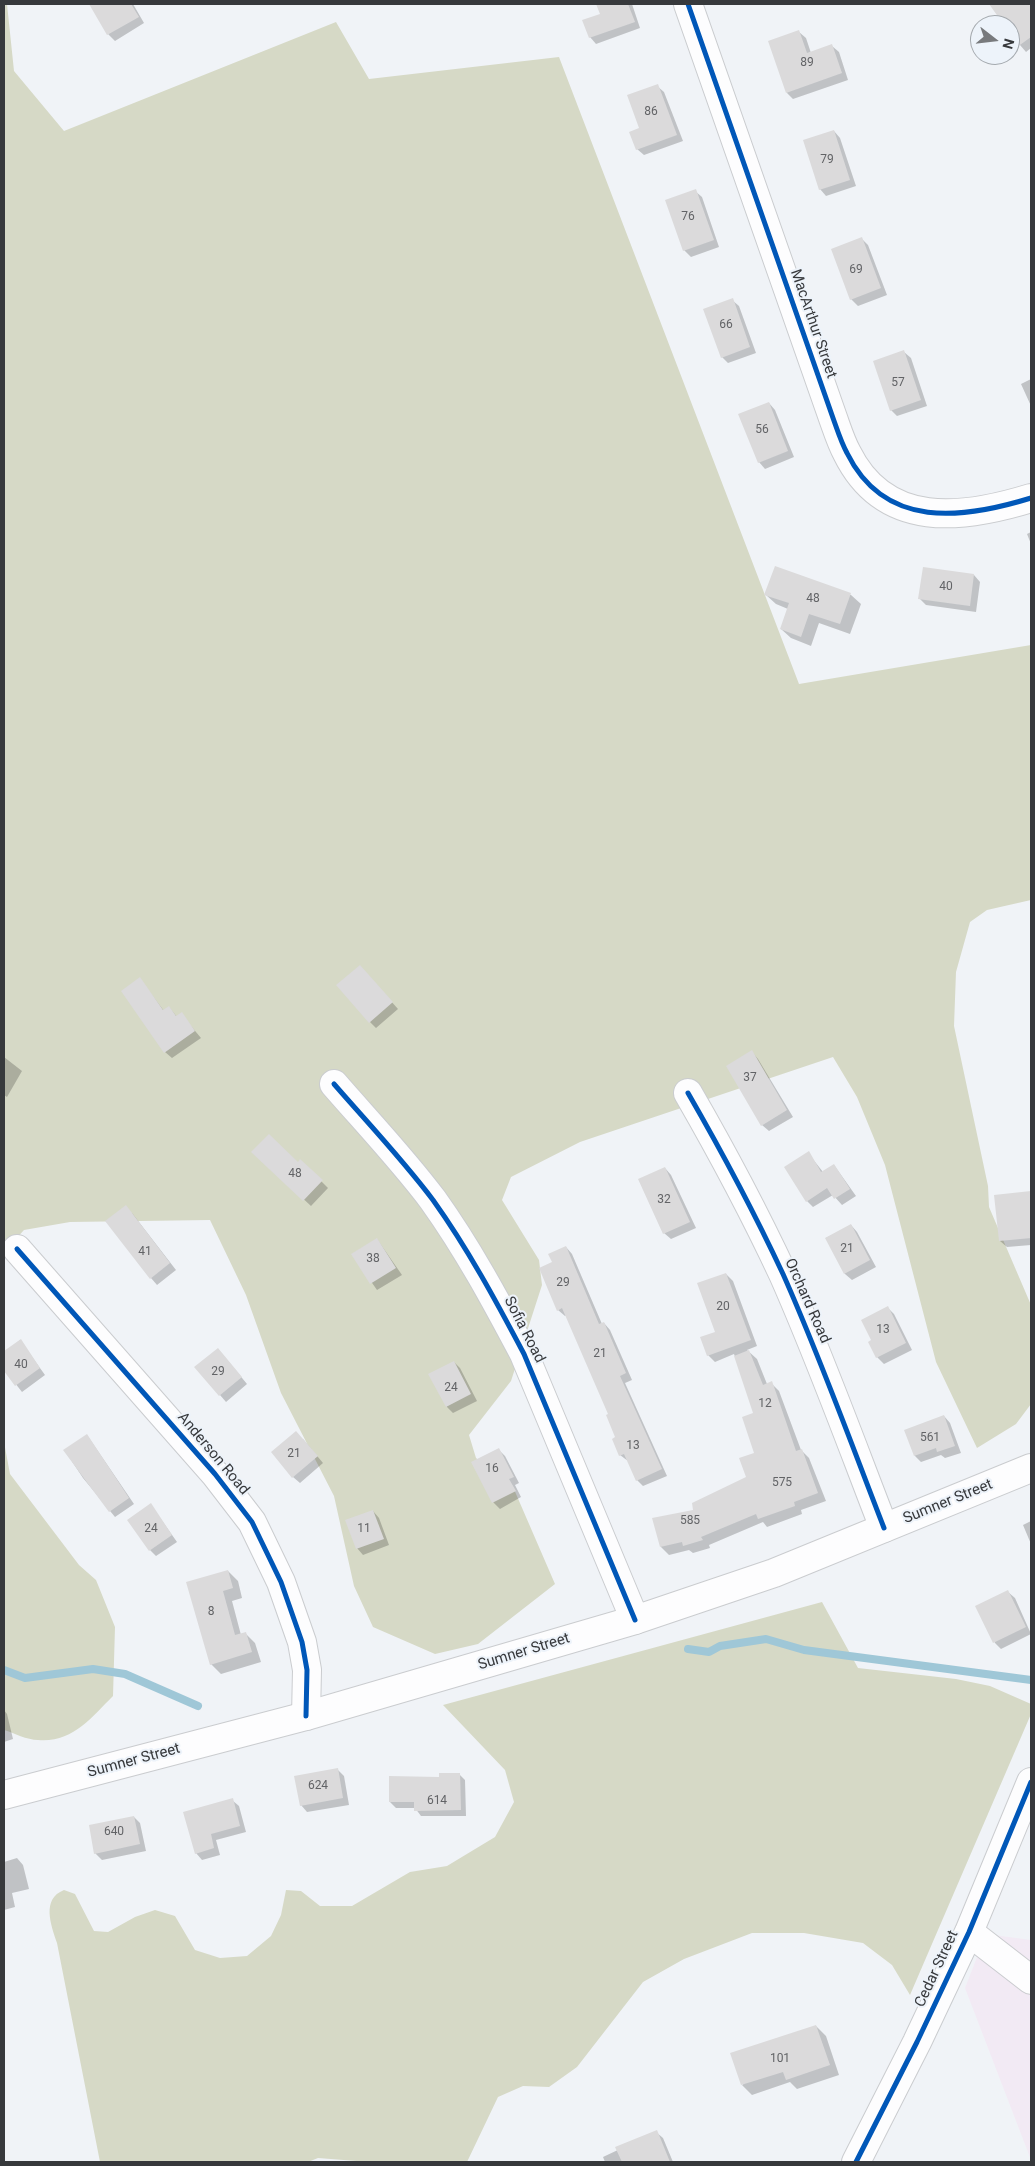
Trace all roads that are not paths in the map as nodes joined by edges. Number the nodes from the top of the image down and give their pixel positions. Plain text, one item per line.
1 (688, 4) edge
2 (1031, 498) edge
3 (334, 1084) dead end
4 (688, 1093) dead end
5 (17, 1249) dead end
6 (1031, 1468) edge
7 (884, 1528) junction
8 (635, 1620) junction
9 (306, 1716) junction
10 (1031, 1782) edge
11 (4, 1795) edge
12 (969, 1932) junction
13 (1031, 1980) edge
14 (861, 2151) edge
15 (842, 2162) edge

1 - 2 street, MacArthur Street
3 - 8 street, Sofia Road
4 - 7 street, Orchard Road
5 - 9 street, Anderson Road
6 - 7 street, Sumner Street
7 - 8 street, Sumner Street
8 - 9 street, Sumner Street
9 - 11 street, Sumner Street
10 - 12 street, Cedar Street
12 - 13 street
12 - 14 street, Cedar Street
14 - 15 street, Cedar Street

